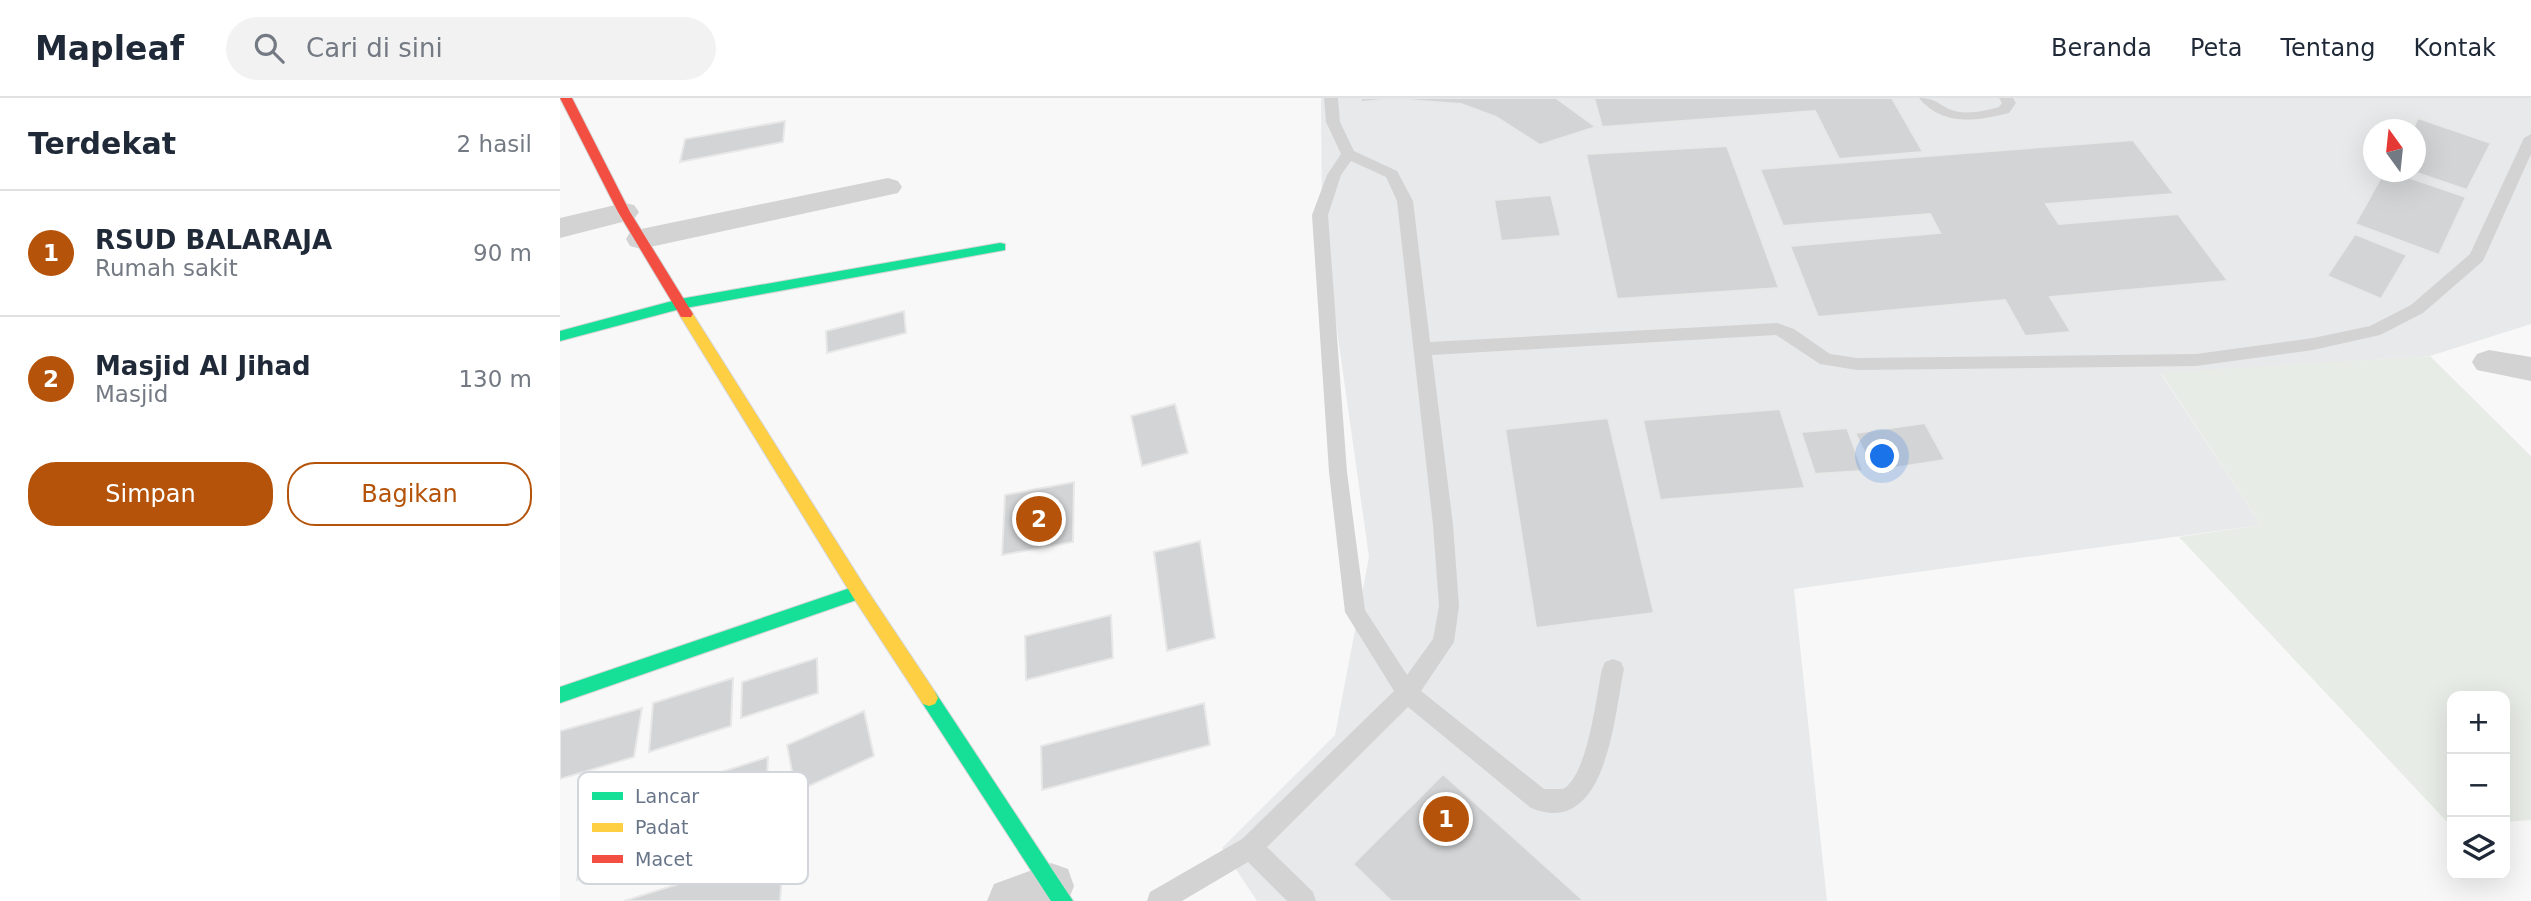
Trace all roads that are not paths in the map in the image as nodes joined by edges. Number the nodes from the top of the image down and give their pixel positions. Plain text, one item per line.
1 (566, 98) edge
2 (1331, 98) edge
3 (1926, 98) edge
4 (2006, 98) edge
5 (2531, 138) edge
6 (1348, 154) junction
7 (888, 187) dead end
8 (624, 212) junction
9 (560, 228) edge
10 (641, 239) junction
11 (1000, 247) dead end
12 (680, 304) junction
13 (560, 336) edge
14 (1423, 348) junction
15 (2489, 362) dead end
16 (2531, 369) edge
17 (859, 592) junction
18 (1613, 669) dead end
19 (1407, 694) junction
20 (560, 695) edge
21 (1250, 847) junction
22 (1042, 896) edge
23 (1159, 901) edge
24 (1304, 901) edge

1 - 8 main road
2 - 6 lane
3 - 4 lane
5 - 14 lane
6 - 14 lane
6 - 19 lane
7 - 10 street
8 - 9 street
8 - 10 main road
10 - 12 main road
11 - 12 main road
12 - 13 main road
12 - 17 main road
14 - 19 lane
15 - 16 street
17 - 20 main road
17 - 22 main road
18 - 19 lane
19 - 21 lane
21 - 23 lane
21 - 24 lane

